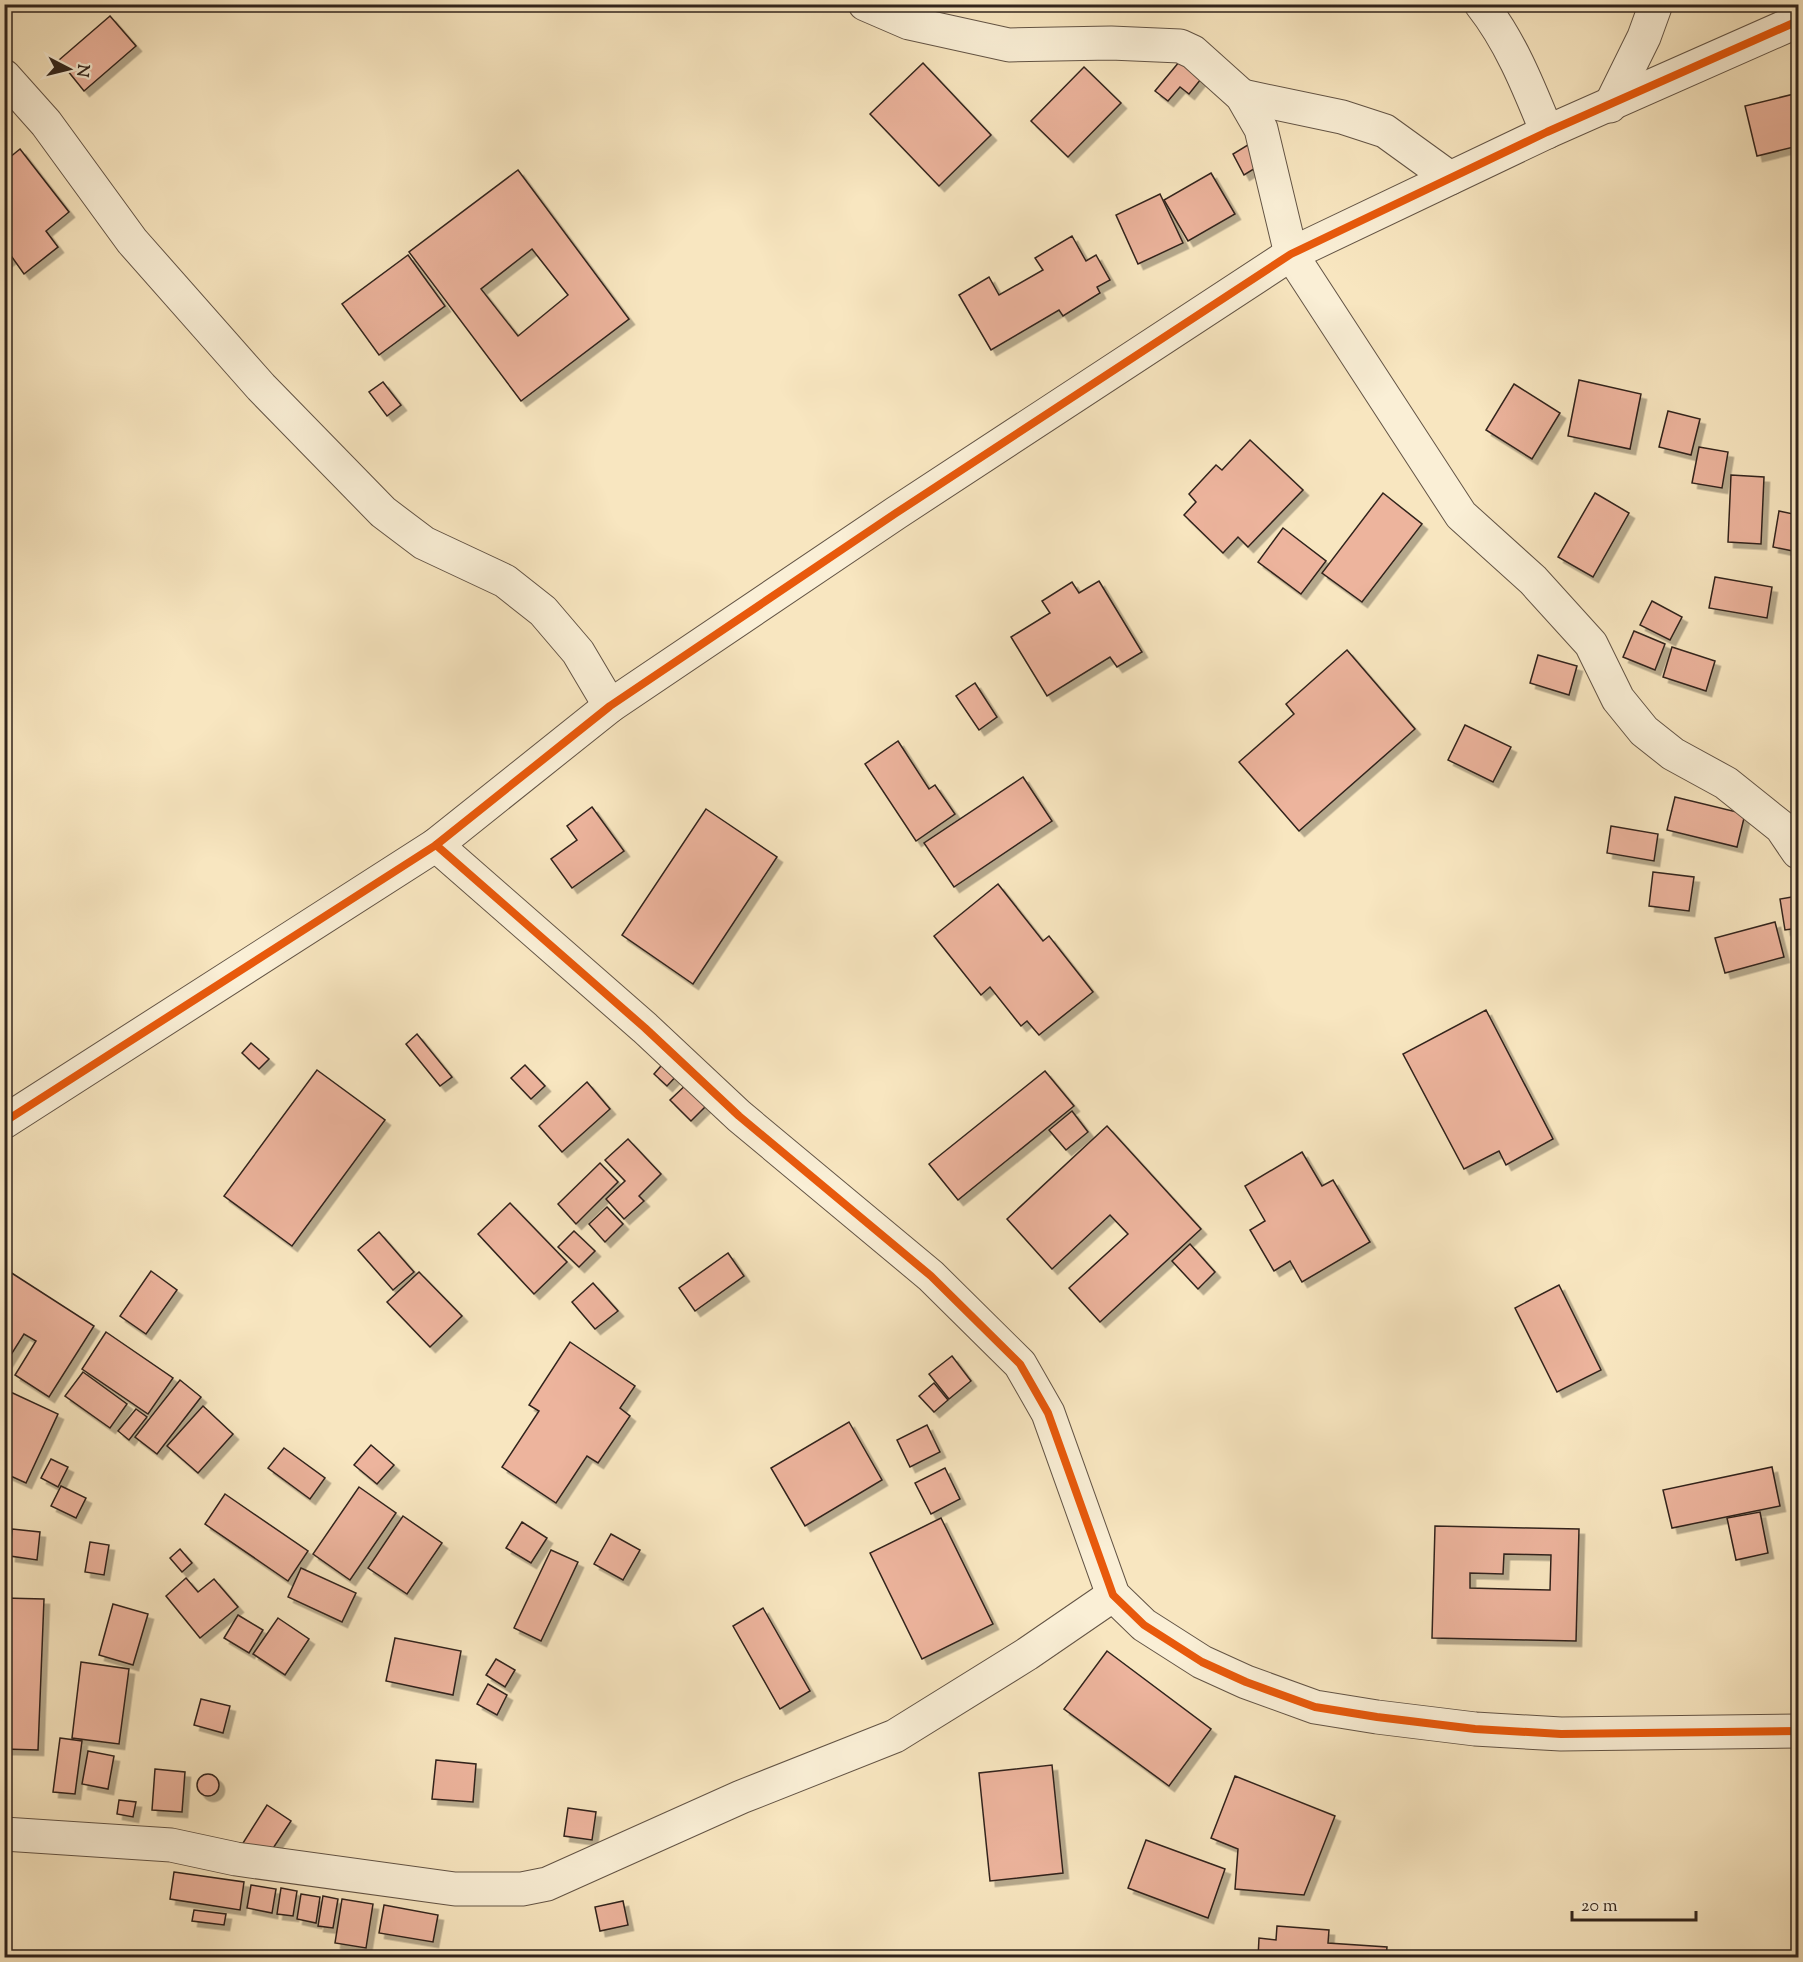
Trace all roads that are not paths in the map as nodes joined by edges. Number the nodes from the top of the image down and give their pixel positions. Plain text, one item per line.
1 (865, 4) edge
2 (1481, 4) edge
3 (1656, 4) edge
4 (1798, 21) edge
5 (4, 76) edge
6 (1242, 96) junction
7 (1610, 106) junction
8 (1547, 132) junction
9 (1450, 178) junction
10 (1291, 254) junction
11 (610, 706) junction
12 (436, 845) junction
13 (1798, 852) edge
14 (5, 1122) edge
15 (1113, 1595) junction
16 (1798, 1731) edge
17 (4, 1834) edge

1 - 6 street
2 - 8 street
3 - 7 street
4 - 7 street
5 - 11 street
6 - 9 street
6 - 10 street
7 - 8 street
8 - 9 street
9 - 10 street
10 - 11 street
10 - 13 street
11 - 12 street
12 - 14 street
12 - 15 street
15 - 16 street
15 - 17 street

